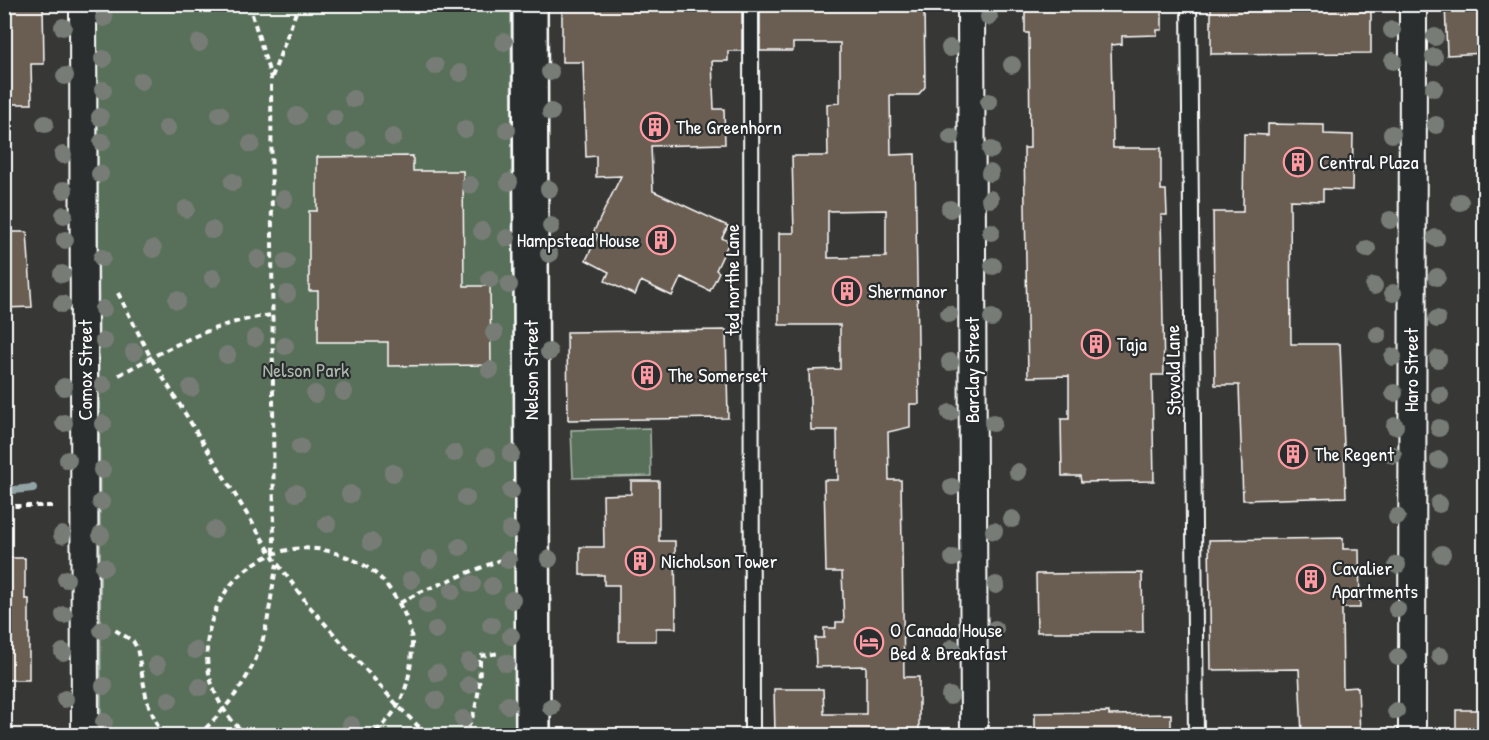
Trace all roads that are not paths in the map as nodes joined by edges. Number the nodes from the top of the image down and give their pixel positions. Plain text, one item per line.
1 (83, 4) edge
2 (530, 4) edge
3 (752, 4) edge
4 (971, 4) edge
5 (1189, 4) edge
6 (1413, 4) edge
7 (86, 735) edge
8 (533, 735) edge
9 (752, 735) edge
10 (974, 735) edge
11 (1196, 735) edge
12 (1412, 735) edge

1 - 7 street, Comox Street
2 - 8 street, Nelson Street
3 - 9 lane, ted northe Lane
4 - 10 street, Barclay Street
5 - 11 lane, Stovold Lane
6 - 12 street, Haro Street

